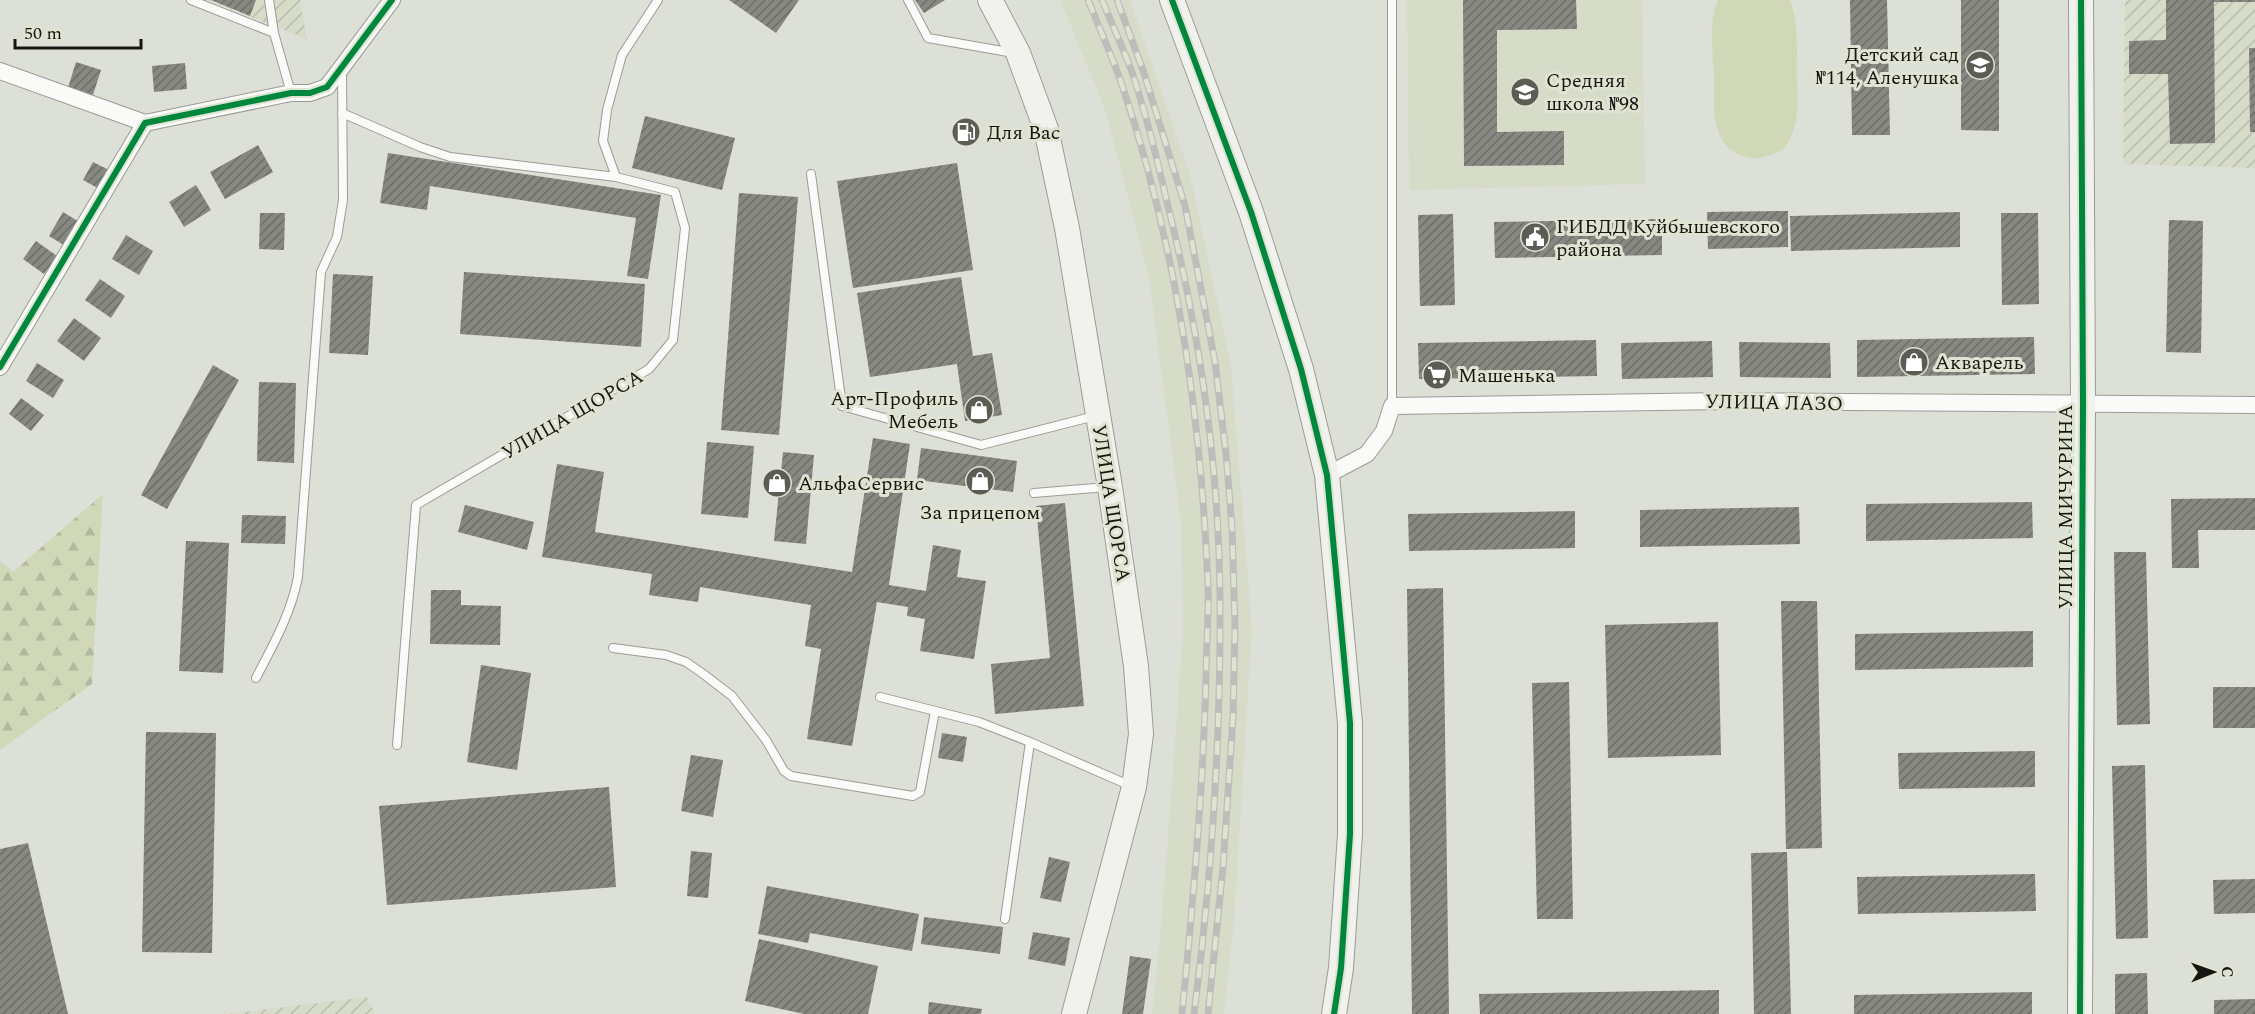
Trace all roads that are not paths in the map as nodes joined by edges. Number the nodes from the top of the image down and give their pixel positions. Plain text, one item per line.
1 (191, 0) edge
2 (269, 0) edge
3 (392, 0) edge
4 (658, 0) edge
5 (908, 0) edge
6 (990, 0) edge
7 (1172, 0) edge
8 (1392, 0) edge
9 (2081, 0) edge
10 (274, 33) junction
11 (1018, 54) junction
12 (342, 69) junction
13 (0, 71) edge
14 (291, 93) junction
15 (342, 113) junction
16 (145, 123) junction
17 (811, 174) dead end
18 (616, 177) junction
19 (0, 368) edge
20 (2082, 404) junction
21 (2255, 405) edge
22 (1392, 406) junction
23 (1098, 415) junction
24 (1327, 475) junction
25 (1110, 487) junction
26 (1034, 493) dead end
27 (613, 648) dead end
28 (256, 678) dead end
29 (880, 697) dead end
30 (935, 711) junction
31 (1030, 742) junction
32 (398, 746) dead end
33 (1134, 787) junction
34 (1005, 919) dead end
35 (1074, 1014) edge
36 (1334, 1014) edge
37 (2080, 1014) edge

1 - 10 lane
2 - 10 lane
3 - 12 street
4 - 18 lane
5 - 11 lane
6 - 11 street, УЛИЦА ЩОРСА
7 - 24 street
8 - 22 lane
9 - 20 street, УЛИЦА МИЧУРИНА
10 - 14 lane
11 - 23 street, УЛИЦА ЩОРСА
12 - 14 street
12 - 15 lane
13 - 16 street
14 - 16 street
15 - 18 lane
15 - 28 lane
16 - 19 street
17 - 23 lane
18 - 32 lane, УЛИЦА ЩОРСА
20 - 21 street, УЛИЦА ЛАЗО
20 - 22 street, УЛИЦА ЛАЗО
20 - 37 street, УЛИЦА МИЧУРИНА
22 - 24 street
23 - 25 street, УЛИЦА ЩОРСА
24 - 36 street
25 - 26 lane
25 - 33 street, УЛИЦА ЩОРСА
27 - 30 lane
29 - 30 lane
30 - 31 lane
31 - 33 lane
31 - 34 lane
33 - 35 street, УЛИЦА ЩОРСА

